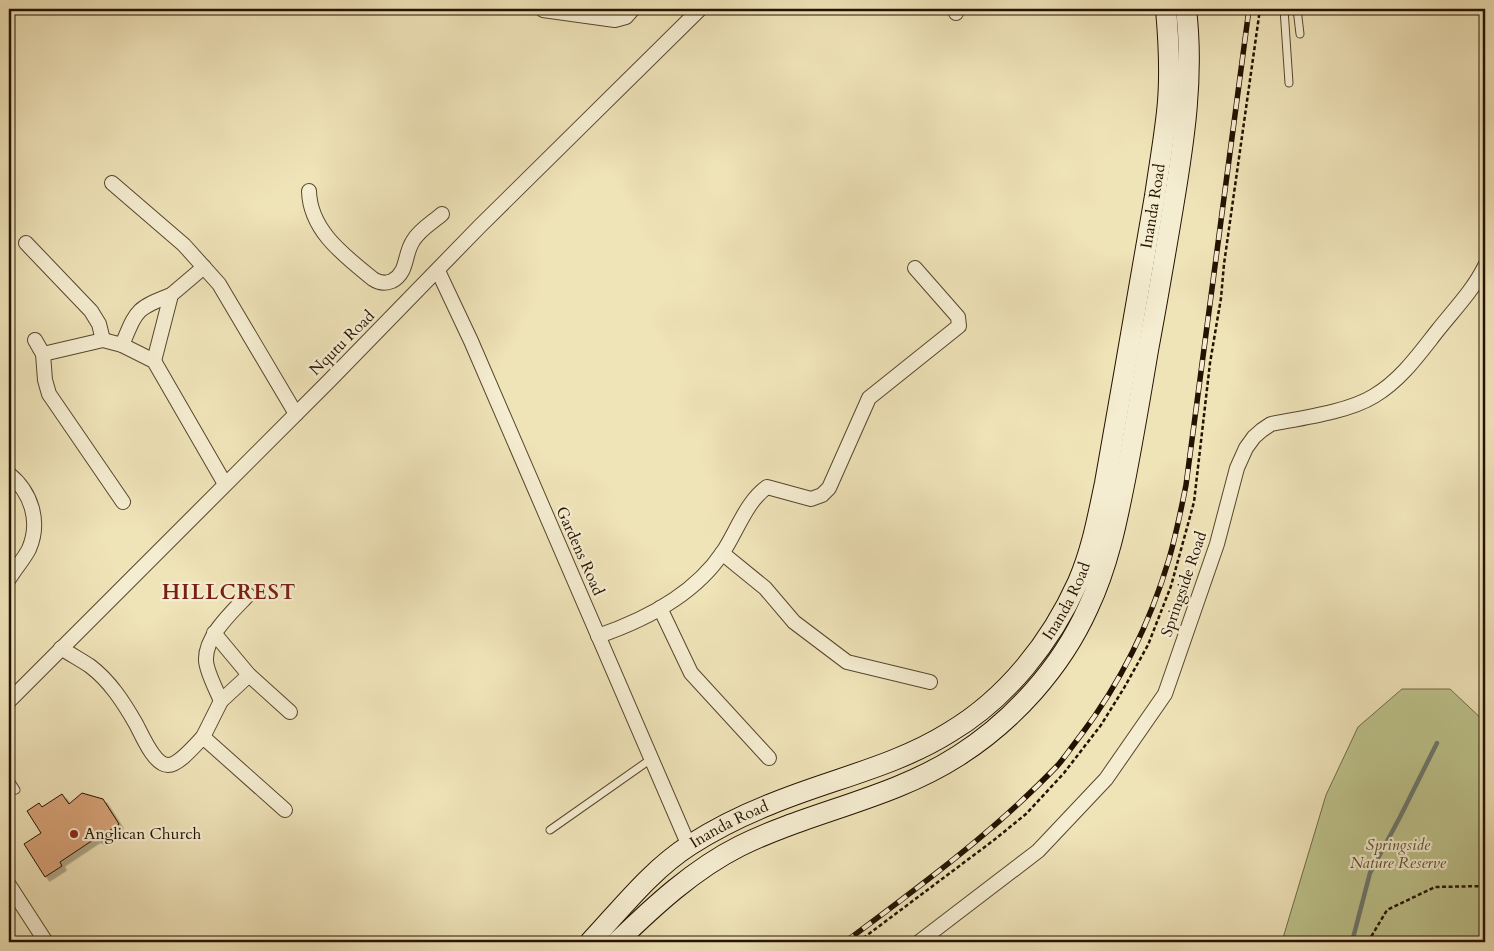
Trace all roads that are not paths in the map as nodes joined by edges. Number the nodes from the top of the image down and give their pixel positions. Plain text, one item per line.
1 (633, 9) edge
2 (700, 9) edge
3 (1166, 9) edge
4 (1186, 9) edge
5 (1284, 9) edge
6 (1296, 9) edge
7 (543, 10) dead end
8 (1300, 34) dead end
9 (1289, 83) dead end
10 (112, 184) dead end
11 (309, 191) dead end
12 (442, 214) dead end
13 (26, 243) dead end
14 (1485, 266) edge
15 (204, 267) junction
16 (915, 268) dead end
17 (438, 271) junction
18 (399, 282) junction
19 (170, 295) junction
20 (409, 300) junction
21 (35, 340) dead end
22 (103, 340) junction
23 (122, 345) junction
24 (43, 354) junction
25 (154, 361) junction
26 (296, 414) junction
27 (9, 474) edge
28 (225, 484) junction
29 (123, 502) dead end
30 (722, 553) junction
31 (9, 578) edge
32 (248, 595) dead end
33 (660, 608) junction
34 (214, 633) junction
35 (598, 636) junction
36 (60, 648) junction
37 (249, 675) junction
38 (930, 682) dead end
39 (9, 701) edge
40 (221, 701) junction
41 (290, 712) dead end
42 (204, 736) junction
43 (769, 758) dead end
44 (651, 759) junction
45 (9, 779) edge
46 (16, 790) dead end
47 (285, 810) dead end
48 (550, 830) dead end
49 (689, 846) junction
50 (9, 885) edge
51 (46, 942) edge
52 (590, 942) edge
53 (617, 942) edge
54 (919, 942) edge

1 - 7 street
2 - 17 street, Nqutu Road
3 - 49 main road, Inanda Road
4 - 53 main road, Inanda Road
5 - 9 lane
6 - 8 lane
10 - 15 street
11 - 18 street
12 - 18 street
13 - 22 street
14 - 54 street, Springside Road
15 - 19 street
15 - 26 street
16 - 30 street
17 - 20 street, Nqutu Road
17 - 35 street, Gardens Road
18 - 20 street
19 - 23 street
19 - 25 street
20 - 26 street, Nqutu Road
21 - 24 street
22 - 23 street
22 - 24 street
23 - 25 street
24 - 29 street
25 - 28 street
26 - 28 street, Nqutu Road
27 - 31 street
28 - 36 street, Nqutu Road
30 - 33 street
30 - 38 street
32 - 34 street
33 - 35 street
33 - 43 street
34 - 37 street
34 - 40 street
35 - 44 street, Gardens Road
36 - 39 street, Nqutu Road
36 - 42 street
37 - 40 street
37 - 41 street
40 - 42 street
42 - 47 street
44 - 48 lane
44 - 49 street, Gardens Road
45 - 46 lane
49 - 52 main road, Inanda Road
50 - 51 street

